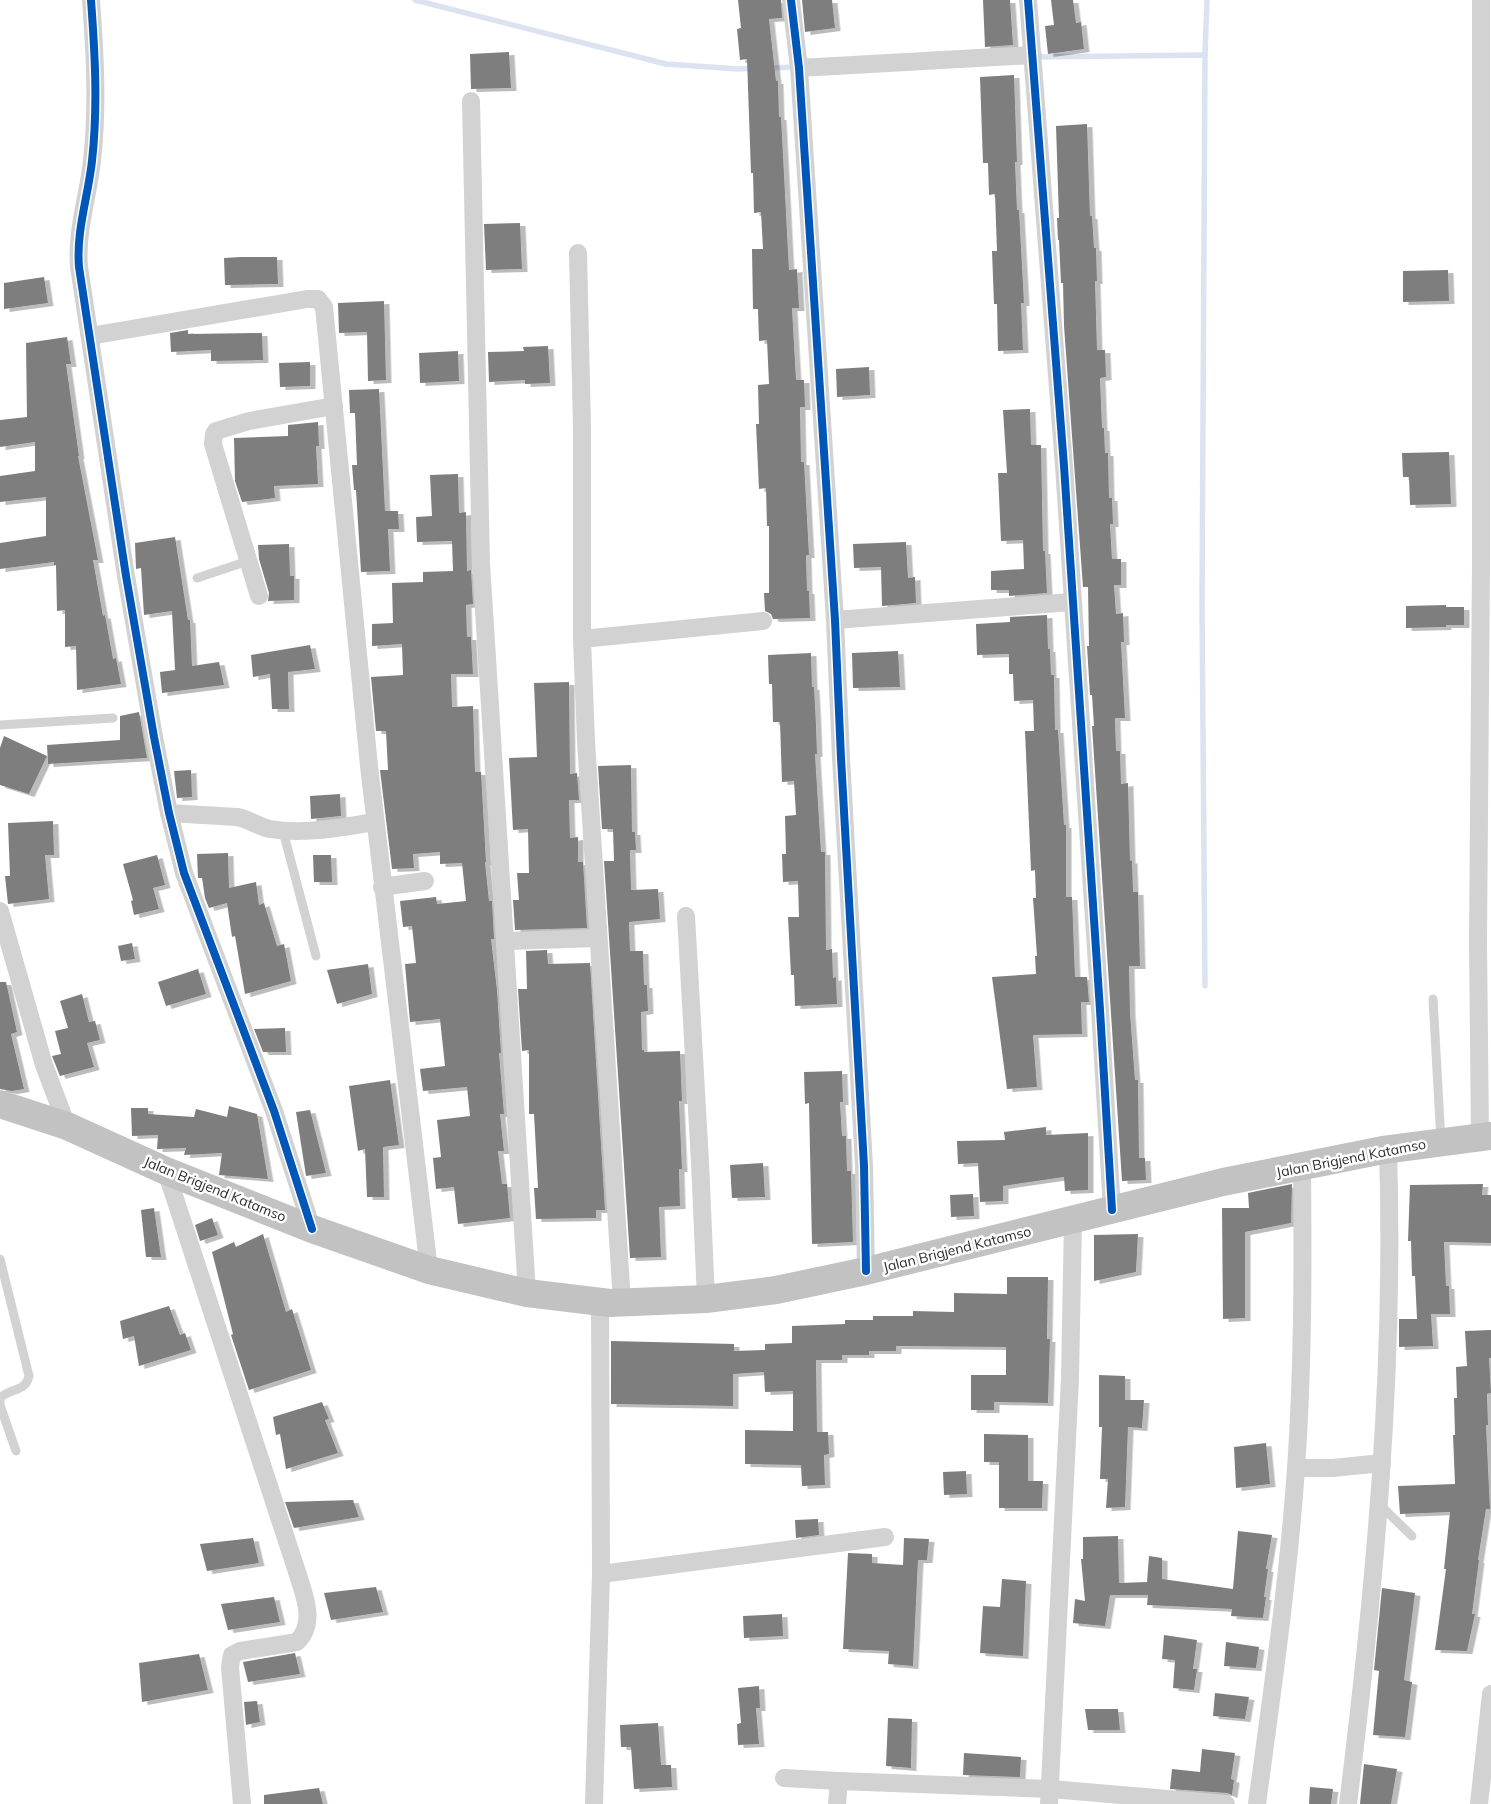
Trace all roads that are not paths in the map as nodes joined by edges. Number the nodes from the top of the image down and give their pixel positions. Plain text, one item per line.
1 (91, 0) edge
2 (791, 0) edge
3 (1028, 0) edge
4 (1481, 0) edge
5 (1033, 55) junction
6 (799, 68) junction
7 (471, 101) dead end
8 (578, 253) dead end
9 (90, 336) junction
10 (334, 406) junction
11 (248, 561) junction
12 (197, 578) dead end
13 (259, 596) dead end
14 (1072, 602) junction
15 (835, 620) junction
16 (764, 622) dead end
17 (582, 639) junction
18 (113, 718) dead end
19 (0, 725) edge
20 (169, 813) junction
21 (375, 822) junction
22 (283, 831) junction
23 (425, 881) dead end
24 (382, 887) junction
25 (0, 911) edge
26 (686, 916) dead end
27 (598, 938) junction
28 (505, 941) junction
29 (1485, 941) edge
30 (316, 956) dead end
31 (1433, 999) dead end
32 (0, 1104) edge
33 (67, 1126) junction
34 (1486, 1136) edge
35 (1441, 1142) junction
36 (1388, 1149) junction
37 (1302, 1166) junction
38 (166, 1171) junction
39 (1112, 1210) junction
40 (1073, 1220) junction
41 (312, 1229) junction
42 (0, 1259) edge
43 (429, 1270) junction
44 (866, 1271) junction
45 (527, 1293) junction
46 (706, 1299) junction
47 (611, 1302) junction
48 (16, 1451) dead end
49 (1382, 1463) junction
50 (1296, 1468) junction
51 (1378, 1503) junction
52 (1412, 1536) dead end
53 (885, 1537) dead end
54 (601, 1574) junction
55 (1491, 1694) edge
56 (1488, 1756) edge
57 (784, 1778) dead end
58 (839, 1781) junction
59 (1050, 1797) edge
60 (242, 1804) edge
61 (594, 1804) edge
62 (837, 1804) edge
63 (1226, 1804) edge
64 (1257, 1804) edge
65 (1348, 1804) edge
66 (1479, 1804) edge

1 - 9 street
2 - 6 street
3 - 5 street
4 - 29 street
5 - 6 street
5 - 14 street
6 - 15 street
7 - 28 street
8 - 17 street
9 - 10 street
9 - 20 street
10 - 11 street
10 - 21 street
11 - 12 lane
11 - 13 street
14 - 15 street
14 - 39 street
15 - 44 street
16 - 17 street
17 - 27 street
18 - 19 lane
20 - 22 street
20 - 41 street
21 - 22 street
21 - 24 street
22 - 30 lane
23 - 24 street
24 - 43 street
25 - 33 street
26 - 46 street
27 - 28 street
27 - 47 street
28 - 45 street
29 - 34 street
31 - 35 lane
32 - 33 highway, Jalan Brigjend Katamso
33 - 38 highway, Jalan Brigjend Katamso
34 - 35 highway, Jalan Brigjend Katamso
35 - 36 highway, Jalan Brigjend Katamso
36 - 37 highway, Jalan Brigjend Katamso
36 - 49 street
37 - 39 highway, Jalan Brigjend Katamso
37 - 50 street
38 - 41 highway, Jalan Brigjend Katamso
38 - 60 street
39 - 40 highway, Jalan Brigjend Katamso
40 - 44 highway, Jalan Brigjend Katamso
40 - 59 street
41 - 43 highway, Jalan Brigjend Katamso
42 - 48 lane
43 - 45 highway, Jalan Brigjend Katamso
44 - 46 highway, Jalan Brigjend Katamso
45 - 47 highway, Jalan Brigjend Katamso
46 - 47 highway, Jalan Brigjend Katamso
47 - 54 street
49 - 50 street
49 - 51 street
50 - 64 street
51 - 52 lane
51 - 65 street
53 - 54 street
54 - 61 street
55 - 56 street
56 - 66 street
57 - 58 street
58 - 59 street
58 - 62 street
59 - 63 street

